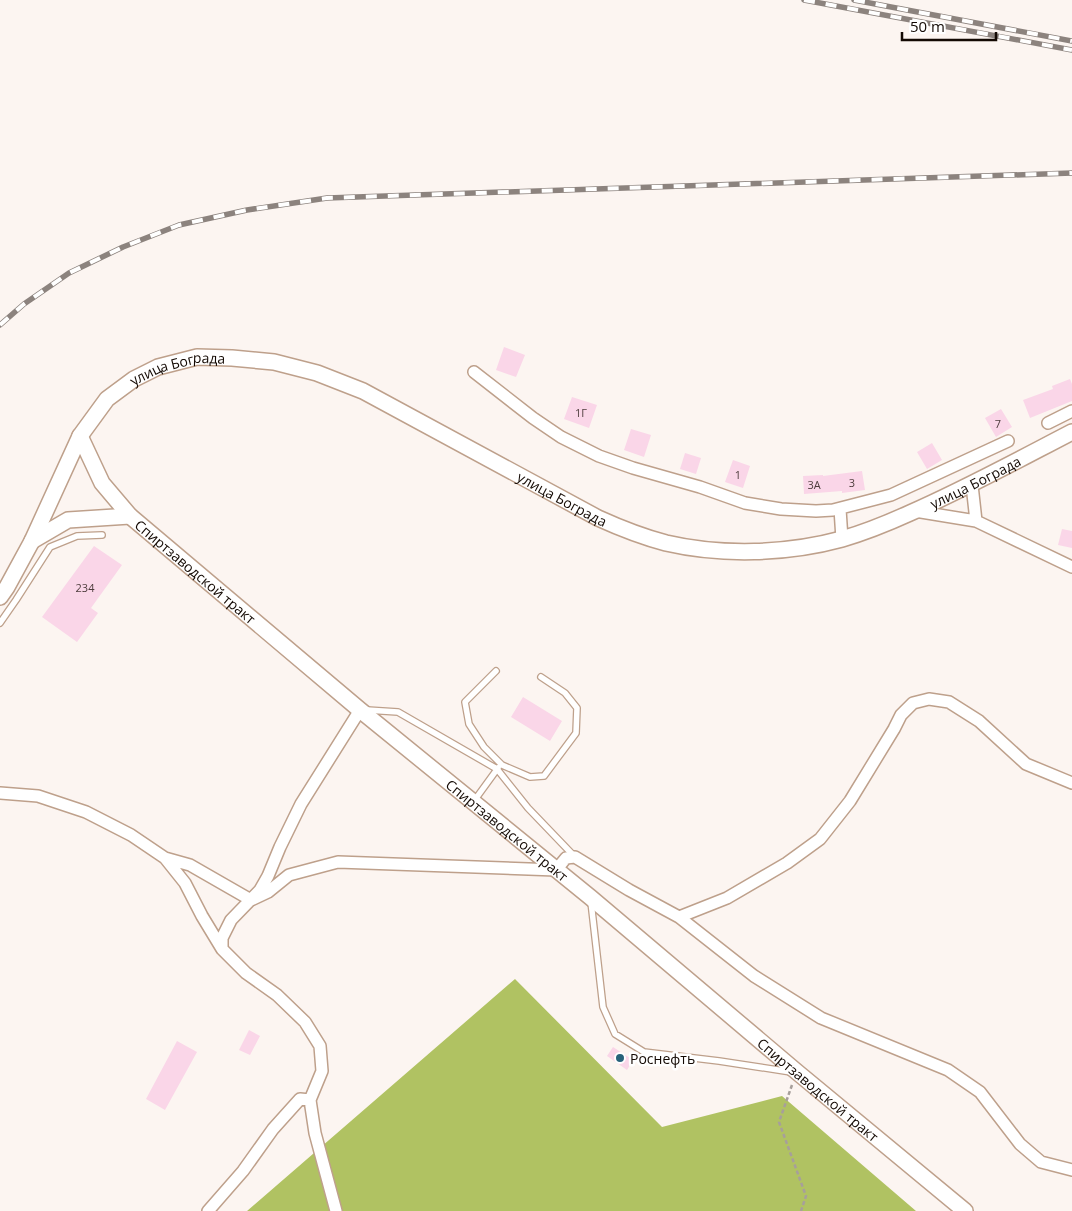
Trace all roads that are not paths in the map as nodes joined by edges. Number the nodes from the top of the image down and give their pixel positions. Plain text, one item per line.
1 (474, 372) dead end
2 (1072, 411) edge
3 (1048, 422) dead end
4 (1072, 432) edge
5 (80, 436) junction
6 (1008, 440) dead end
7 (972, 484) junction
8 (840, 509) junction
9 (915, 511) junction
10 (130, 516) junction
11 (976, 521) junction
12 (102, 535) dead end
13 (842, 539) junction
14 (32, 541) junction
15 (1072, 567) edge
16 (7, 596) edge
17 (0, 623) edge
18 (496, 671) dead end
19 (541, 677) dead end
20 (360, 710) junction
21 (499, 767) junction
22 (1072, 783) edge
23 (0, 793) edge
24 (473, 802) junction
25 (575, 857) junction
26 (165, 858) junction
27 (556, 870) junction
28 (590, 897) junction
29 (251, 900) junction
30 (679, 917) junction
31 (222, 949) junction
32 (796, 1072) junction
33 (310, 1100) junction
34 (1072, 1170) edge
35 (208, 1211) edge
36 (336, 1211) edge
37 (965, 1211) edge

1 - 8 street
2 - 3 street
4 - 7 main road, улица Бограда
5 - 10 main road
5 - 13 main road, улица Бограда
5 - 14 main road, улица Бограда
6 - 8 street
7 - 9 main road, улица Бограда
7 - 11 street
8 - 13 street
9 - 11 street
9 - 13 main road, улица Бограда
10 - 14 main road, Спиртзаводской тракт
10 - 20 main road, Спиртзаводской тракт
11 - 15 street
12 - 16 lane
14 - 16 main road, улица Бограда
16 - 17 lane
18 - 21 lane
19 - 21 lane
20 - 21 lane
20 - 24 main road, Спиртзаводской тракт
20 - 29 street
21 - 24 lane
21 - 25 lane
22 - 30 street
23 - 26 street
24 - 27 main road, Спиртзаводской тракт
25 - 27 street
25 - 30 street
26 - 29 street
26 - 31 street
27 - 28 main road, Спиртзаводской тракт
27 - 29 street
28 - 32 main road, Спиртзаводской тракт
28 - 32 lane
29 - 31 street
30 - 34 street
31 - 33 street
32 - 37 main road, Спиртзаводской тракт
33 - 35 street
33 - 36 street

